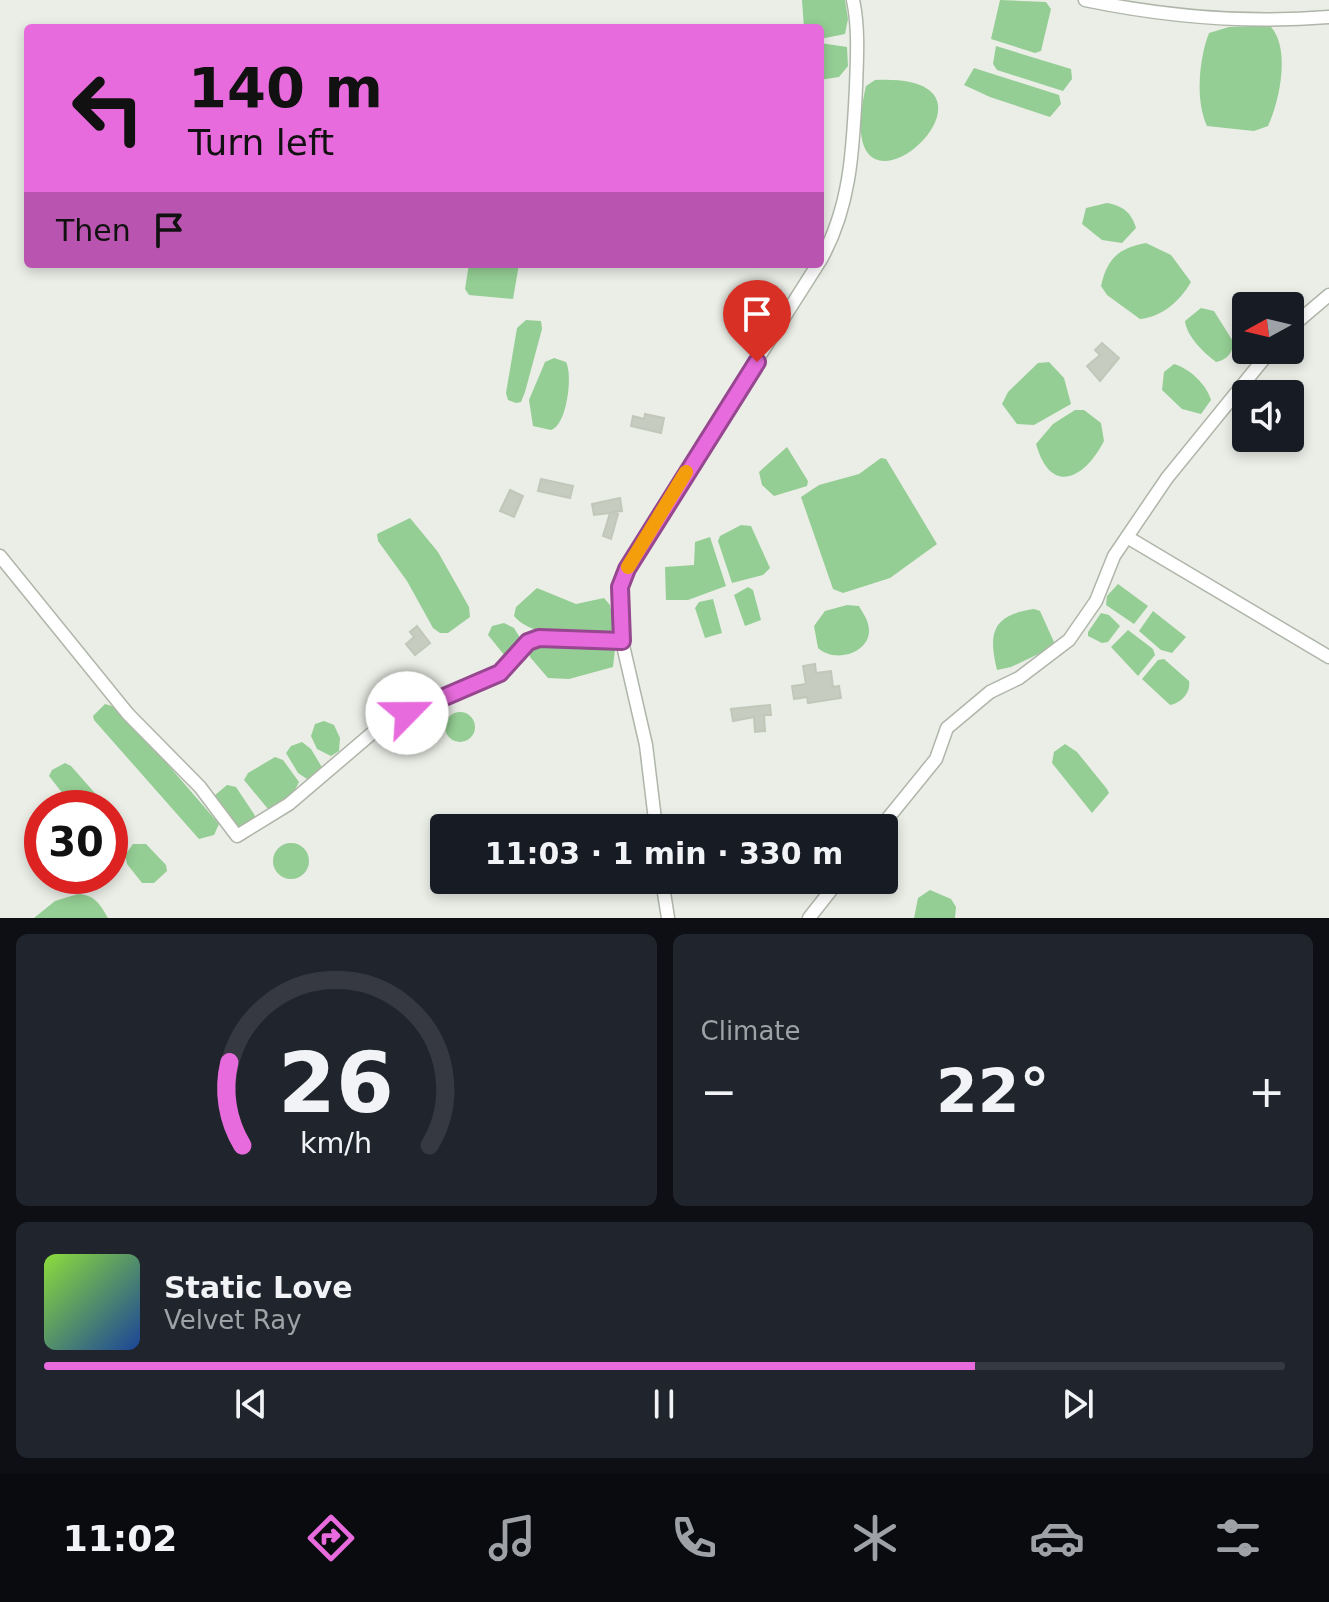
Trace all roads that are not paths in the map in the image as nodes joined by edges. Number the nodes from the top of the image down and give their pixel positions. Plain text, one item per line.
1 (853, 0) edge
2 (1085, 0) edge
3 (1329, 17) edge
4 (824, 251) edge
5 (816, 268) edge
6 (1329, 295) edge
7 (1304, 316) edge
8 (1260, 364) edge
9 (1127, 537) junction
10 (0, 556) edge
11 (622, 641) junction
12 (1329, 657) edge
13 (654, 814) edge
14 (891, 814) edge
15 (664, 894) edge
16 (828, 894) edge
17 (668, 918) edge
18 (809, 918) edge

1 - 4 street
2 - 3 street
5 - 11 street
6 - 7 street
8 - 9 street
9 - 12 street
9 - 14 street
10 - 11 street
11 - 13 street
15 - 17 street
16 - 18 street

